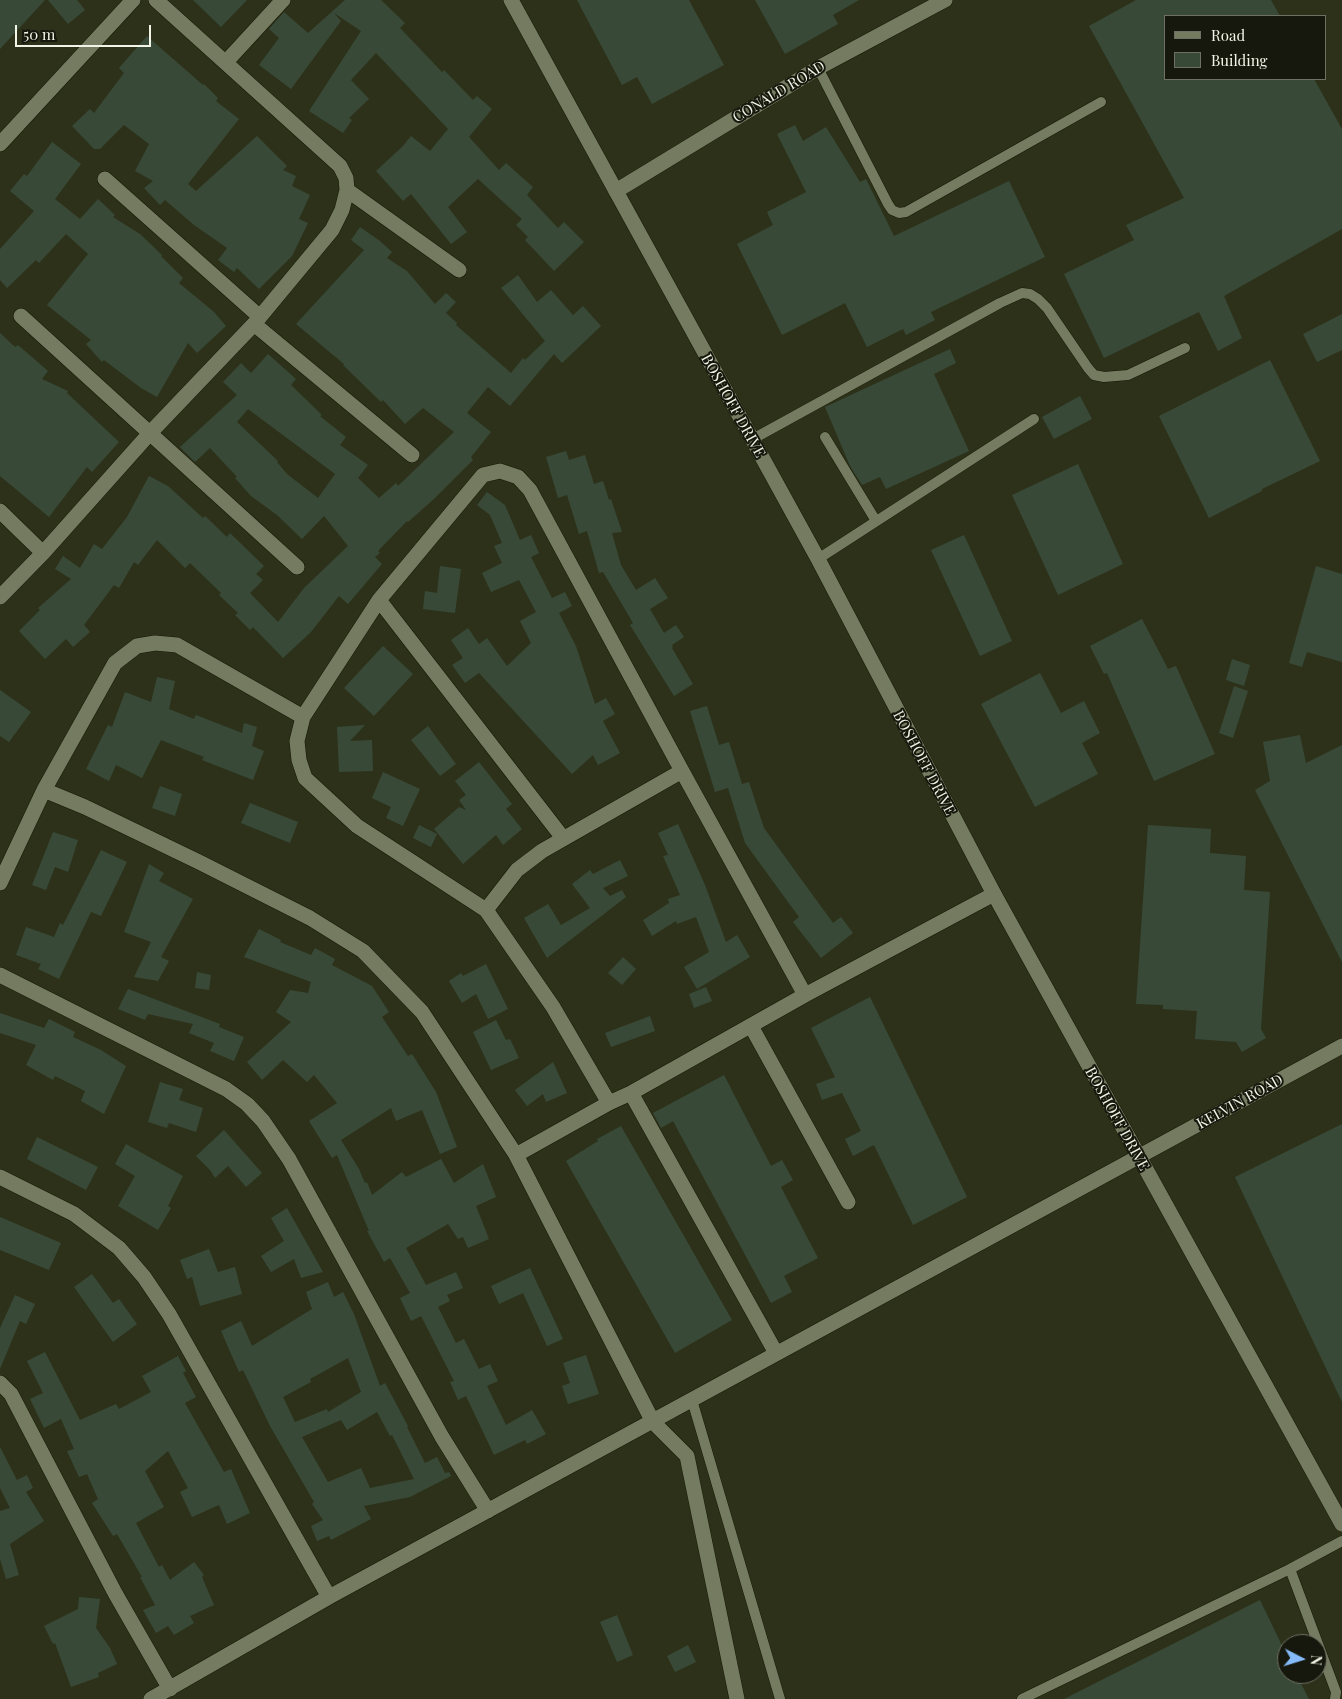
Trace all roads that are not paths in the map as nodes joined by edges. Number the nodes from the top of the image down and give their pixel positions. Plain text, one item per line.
1 (133, 0) edge
2 (156, 0) edge
3 (283, 0) edge
4 (511, 0) edge
5 (945, 0) edge
6 (226, 62) junction
7 (818, 68) junction
8 (1102, 102) dead end
9 (0, 144) edge
10 (105, 179) dead end
11 (348, 190) junction
12 (616, 191) junction
13 (459, 270) dead end
14 (21, 316) dead end
15 (257, 321) junction
16 (1185, 348) dead end
17 (1034, 419) dead end
18 (150, 433) junction
19 (825, 437) dead end
20 (751, 440) junction
21 (412, 455) dead end
22 (0, 511) edge
23 (876, 521) junction
24 (43, 553) junction
25 (818, 559) junction
26 (297, 567) dead end
27 (0, 598) edge
28 (380, 600) junction
29 (303, 717) junction
30 (682, 771) junction
31 (44, 790) junction
32 (563, 838) junction
33 (0, 883) edge
34 (994, 894) junction
35 (486, 910) junction
36 (0, 975) edge
37 (805, 995) junction
38 (751, 1026) junction
39 (1342, 1046) edge
40 (631, 1093) junction
41 (608, 1103) junction
42 (516, 1155) junction
43 (1139, 1157) junction
44 (0, 1177) edge
45 (848, 1202) dead end
46 (776, 1354) junction
47 (0, 1383) edge
48 (692, 1400) junction
49 (653, 1422) junction
50 (488, 1511) junction
51 (1342, 1524) edge
52 (1342, 1541) edge
53 (1290, 1569) junction
54 (330, 1597) junction
55 (170, 1689) junction
56 (151, 1699) edge
57 (738, 1699) edge
58 (780, 1699) edge
59 (1022, 1699) edge
60 (1335, 1699) edge

1 - 9 street
2 - 6 street
3 - 6 street
4 - 12 street, BOSHOFF DRIVE
5 - 7 street, CONALD ROAD
6 - 11 street
7 - 8 lane
7 - 12 street, CONALD ROAD
10 - 15 street
11 - 13 street
11 - 15 street
12 - 20 street, BOSHOFF DRIVE
14 - 18 street
15 - 18 street
15 - 21 street
16 - 20 lane
17 - 23 lane
18 - 24 street
18 - 26 street
19 - 23 lane
20 - 25 street, BOSHOFF DRIVE
22 - 24 street
23 - 25 lane
24 - 27 street
25 - 34 street, BOSHOFF DRIVE
28 - 29 street
28 - 30 street
28 - 32 street
29 - 31 street
29 - 35 street
30 - 32 street
30 - 37 street
31 - 33 street
31 - 42 street
32 - 35 street
34 - 37 street
34 - 43 street, BOSHOFF DRIVE
35 - 41 street
36 - 50 street
37 - 38 street
38 - 40 street
38 - 45 street
39 - 43 street, KELVIN ROAD
40 - 41 street
40 - 46 street
41 - 42 street
42 - 49 street
43 - 46 street, KELVIN ROAD
43 - 51 street, BOSHOFF DRIVE
44 - 54 street
46 - 48 street, KELVIN ROAD
47 - 55 street
48 - 49 street, KELVIN ROAD
48 - 58 lane
49 - 50 street, KELVIN ROAD
49 - 57 street
50 - 54 street, KELVIN ROAD
52 - 53 lane
53 - 59 lane
53 - 60 lane
54 - 55 street, KELVIN ROAD
55 - 56 street, KELVIN ROAD

